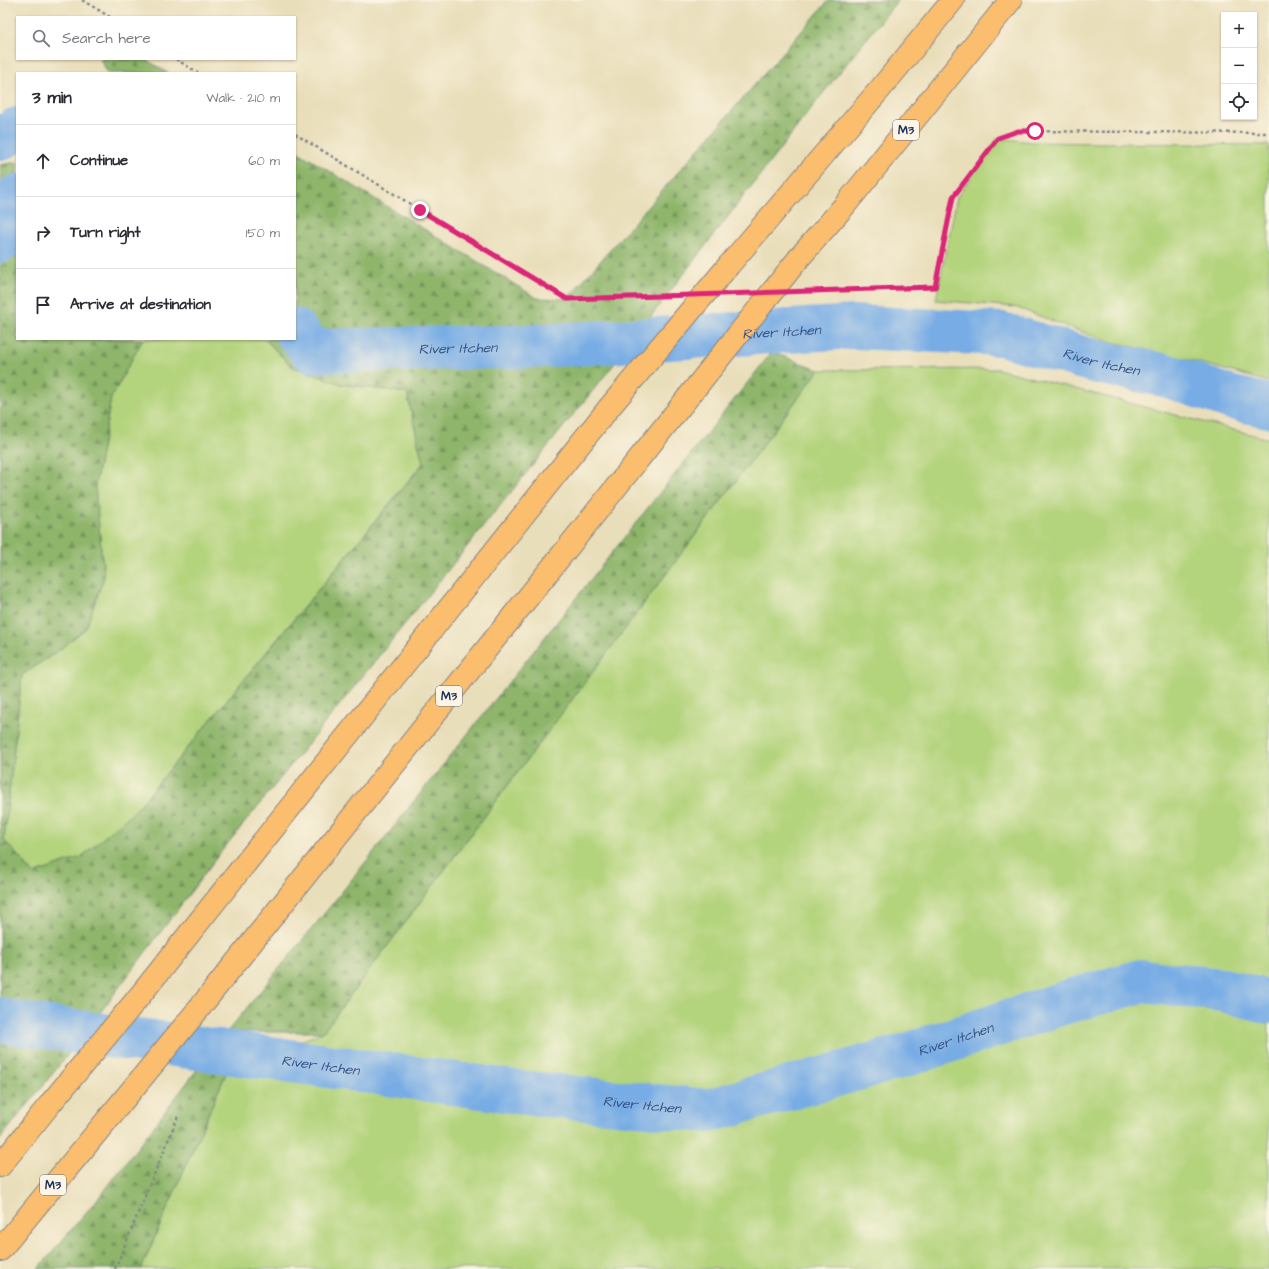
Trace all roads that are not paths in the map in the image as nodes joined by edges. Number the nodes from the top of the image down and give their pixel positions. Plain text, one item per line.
1 (953, 0) edge
2 (1011, 0) edge
3 (0, 1166) edge
4 (0, 1250) edge

1 - 3 highway, bridge
2 - 4 highway, M3, bridge

